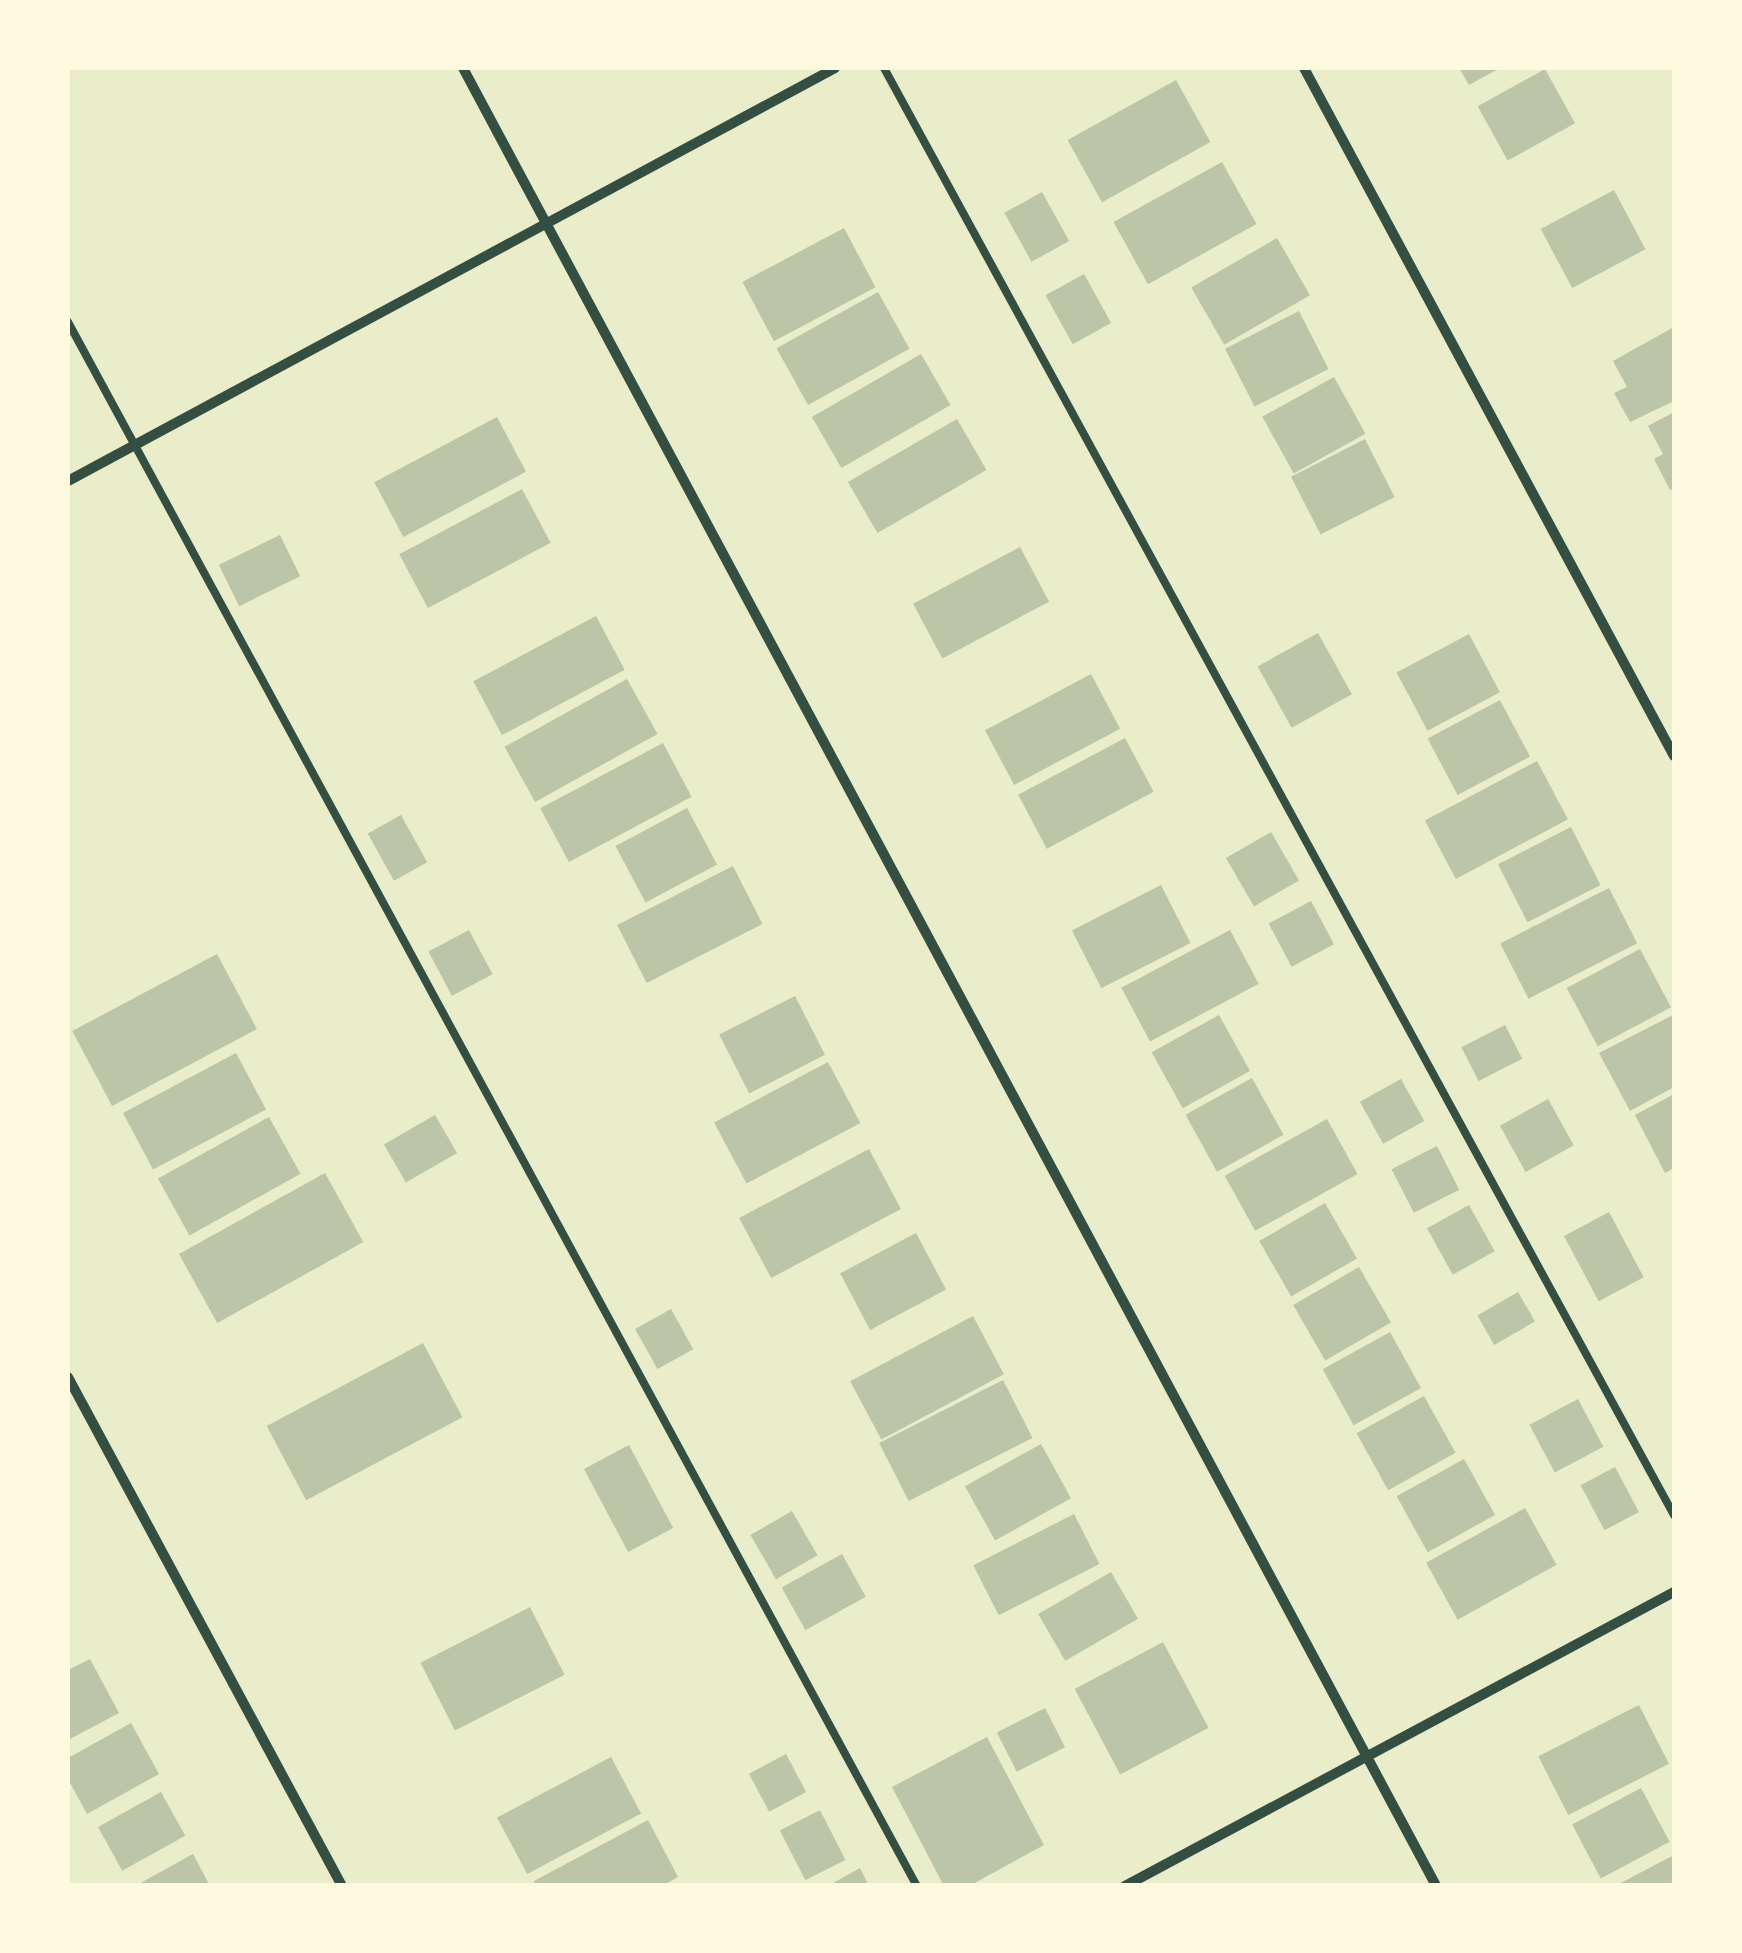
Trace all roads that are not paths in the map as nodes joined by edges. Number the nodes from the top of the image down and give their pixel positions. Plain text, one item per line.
1 (463, 68) edge
2 (834, 68) edge
3 (884, 68) edge
4 (1304, 68) edge
5 (547, 222) junction
6 (68, 322) edge
7 (134, 445) junction
8 (68, 481) edge
9 (1674, 756) edge
10 (68, 1377) edge
11 (1674, 1515) edge
12 (1674, 1592) edge
13 (1364, 1754) junction
14 (342, 1886) edge
15 (917, 1886) edge
16 (1126, 1886) edge
17 (1436, 1886) edge

1 - 5 street
2 - 5 street
3 - 11 lane
4 - 9 street
5 - 7 street
5 - 13 street
6 - 7 lane
7 - 8 street
7 - 15 lane
10 - 14 street
12 - 13 street
13 - 16 street
13 - 17 street

